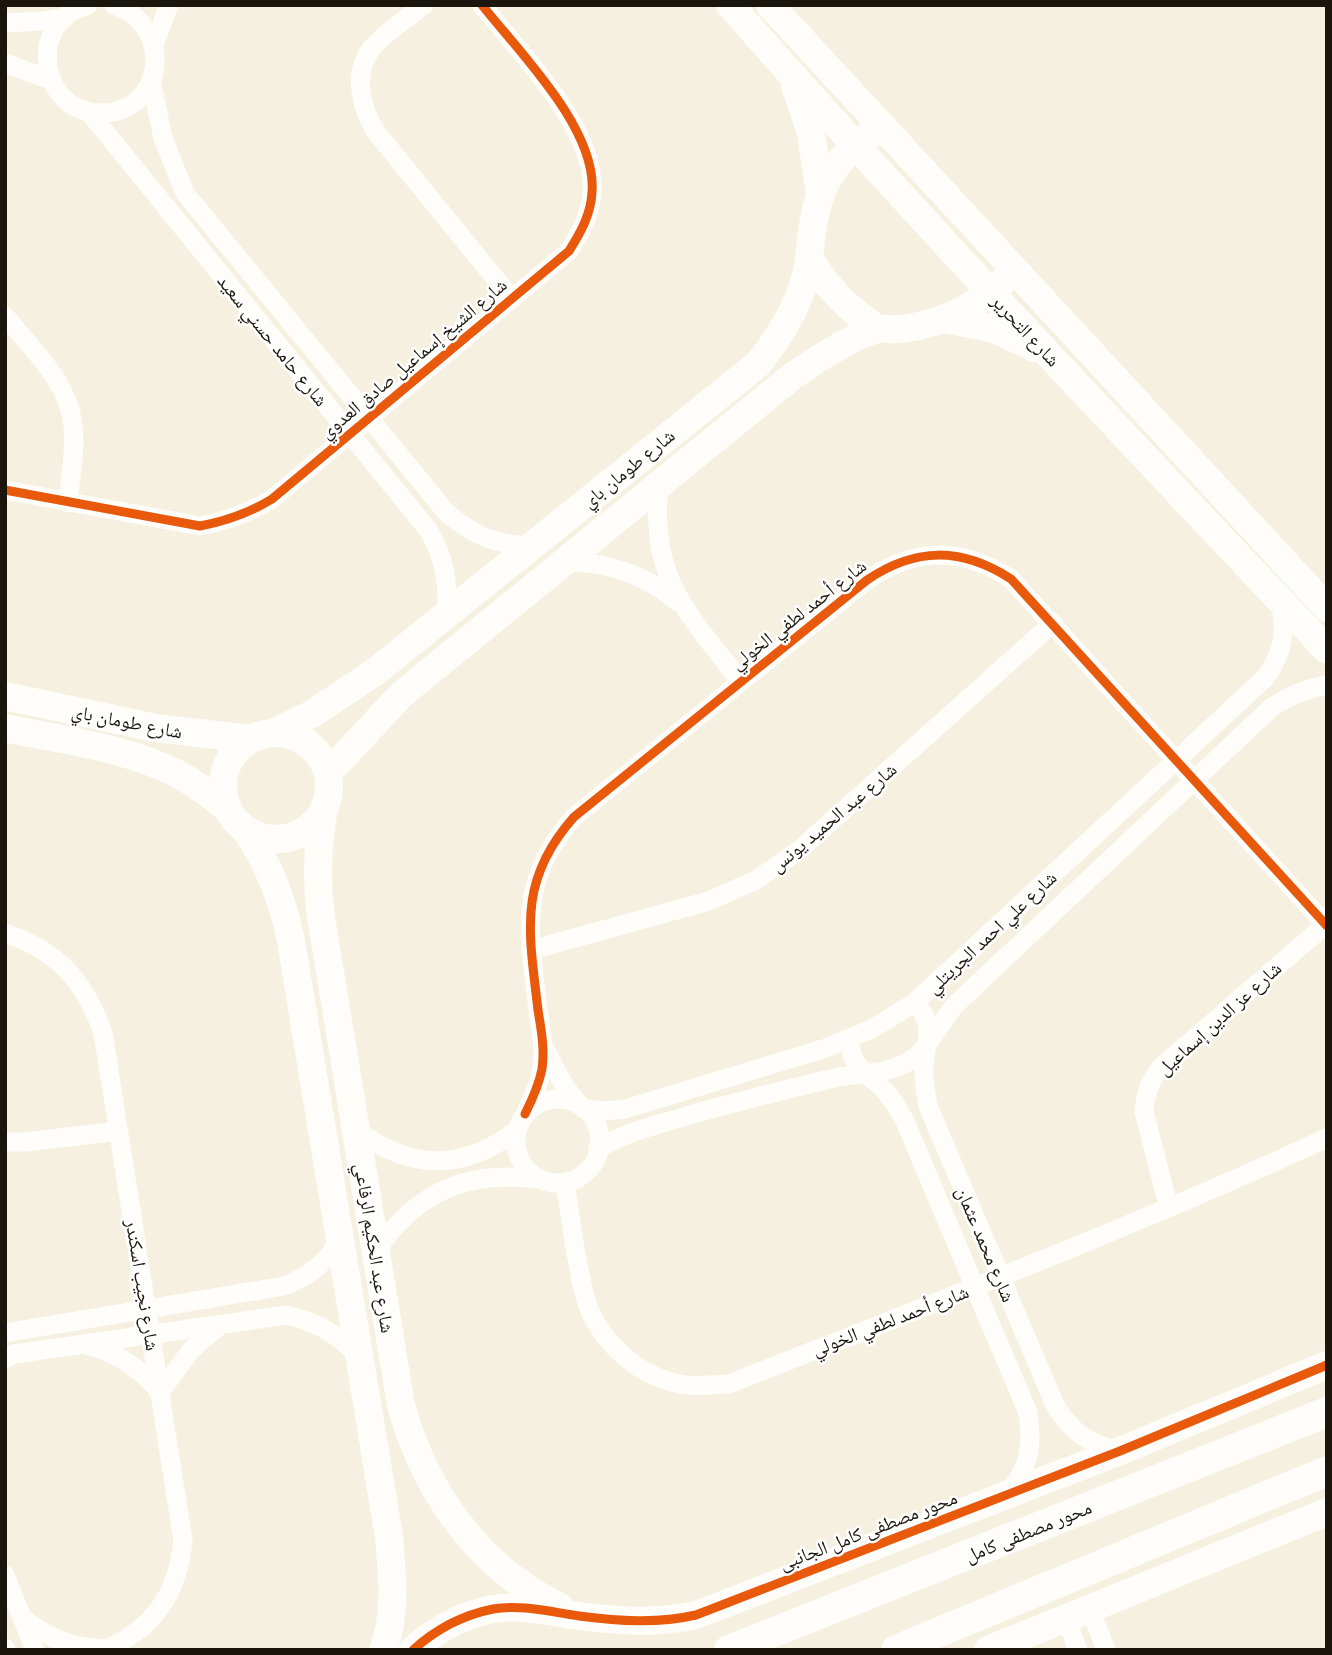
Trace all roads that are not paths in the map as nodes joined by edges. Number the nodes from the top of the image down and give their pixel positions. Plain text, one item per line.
1 (88, 5) edge
2 (114, 5) edge
3 (169, 5) edge
4 (424, 5) edge
5 (481, 5) edge
6 (730, 5) edge
7 (770, 5) edge
8 (65, 17) junction
9 (5, 23) edge
10 (154, 45) junction
11 (5, 63) edge
12 (789, 71) junction
13 (51, 80) junction
14 (151, 80) junction
15 (89, 112) junction
16 (881, 127) junction
17 (855, 144) junction
18 (820, 195) junction
19 (810, 259) junction
20 (1014, 271) junction
21 (991, 293) junction
22 (512, 299) junction
23 (5, 316) edge
24 (945, 319) junction
25 (878, 329) junction
26 (1048, 354) junction
27 (369, 418) junction
28 (350, 434) junction
29 (659, 485) junction
30 (5, 490) edge
31 (68, 503) junction
32 (530, 546) junction
33 (565, 562) junction
34 (1280, 601) junction
35 (681, 604) junction
36 (1327, 608) edge
37 (446, 615) junction
38 (1053, 623) junction
39 (1327, 650) edge
40 (741, 682) junction
41 (1327, 685) edge
42 (5, 696) edge
43 (5, 728) edge
44 (261, 736) junction
45 (1177, 760) junction
46 (328, 773) junction
47 (1195, 780) junction
48 (324, 809) junction
49 (237, 820) junction
50 (1326, 926) edge
51 (5, 933) edge
52 (531, 950) junction
53 (914, 1003) junction
54 (850, 1040) junction
55 (542, 1043) junction
56 (928, 1044) junction
57 (866, 1074) junction
58 (582, 1107) junction
59 (521, 1123) junction
60 (356, 1130) junction
61 (119, 1131) junction
62 (1327, 1138) edge
63 (5, 1142) edge
64 (598, 1149) junction
65 (539, 1179) junction
66 (565, 1182) junction
67 (1169, 1208) junction
68 (341, 1240) junction
69 (376, 1251) junction
70 (1000, 1277) junction
71 (975, 1287) junction
72 (146, 1308) junction
73 (220, 1325) junction
74 (5, 1333) edge
75 (151, 1335) junction
76 (82, 1345) junction
77 (359, 1357) junction
78 (5, 1359) edge
79 (1327, 1365) edge
80 (160, 1392) junction
81 (1327, 1412) edge
82 (1119, 1451) junction
83 (1327, 1471) edge
84 (1004, 1496) junction
85 (1327, 1512) edge
86 (5, 1575) edge
87 (1078, 1614) junction
88 (579, 1616) junction
89 (23, 1619) junction
90 (106, 1649) edge
91 (36, 1650) edge
92 (383, 1650) edge
93 (413, 1650) edge
94 (729, 1650) edge
95 (896, 1650) edge
96 (988, 1650) edge
97 (1078, 1650) edge
98 (1106, 1650) edge

1 - 8 street
2 - 10 street
3 - 10 street, شارع حامد حسني سعيد
4 - 22 street
5 - 22 street, شارع الشيخ إسماعيل صادق العدوي
6 - 12 street, شارع التحرير
7 - 16 street, شارع التحرير
8 - 9 street
8 - 13 street
10 - 14 street, شارع حامد حسني سعيد
11 - 13 street
12 - 17 street, شارع التحرير
12 - 18 street
13 - 15 street, شارع حامد حسني سعيد
14 - 15 street
14 - 27 street, شارع حامد حسني سعيد
15 - 28 street, شارع حامد حسني سعيد
16 - 17 street, شارع طومان باي
16 - 20 street, شارع التحرير
17 - 18 street, شارع طومان باي
17 - 21 street, شارع التحرير
18 - 19 street, شارع طومان باي
19 - 25 street
19 - 32 street, شارع طومان باي
20 - 21 street, شارع طومان باي
20 - 36 street, شارع التحرير
21 - 24 street, شارع طومان باي
21 - 26 street, شارع التحرير
22 - 27 street, شارع الشيخ إسماعيل صادق العدوي
23 - 31 street
24 - 25 street, شارع طومان باي
24 - 26 street
25 - 29 street, شارع طومان باي
26 - 34 street, شارع التحرير
27 - 28 street, شارع الشيخ إسماعيل صادق العدوي
27 - 32 street, شارع حامد حسني سعيد
28 - 31 street, شارع الشيخ إسماعيل صادق العدوي
28 - 37 street, شارع حامد حسني سعيد
29 - 33 street, شارع طومان باي
29 - 35 street
30 - 31 street, شارع الشيخ إسماعيل صادق العدوي
32 - 37 street, شارع طومان باي
33 - 35 street
33 - 46 street, شارع طومان باي
34 - 39 street, شارع التحرير
34 - 45 street, شارع علي احمد الجريتلي
35 - 40 street
37 - 44 street, شارع طومان باي
38 - 40 street, شارع أحمد لطفي الخولي
38 - 45 street, شارع أحمد لطفي الخولي
38 - 52 street, شارع عبد الحميد يونس
40 - 52 street, شارع أحمد لطفي الخولي
41 - 47 street, شارع علي احمد الجريتلي
42 - 44 street, شارع طومان باي
43 - 49 street, شارع طومان باي
44 - 46 street
44 - 49 street
45 - 47 street, شارع أحمد لطفي الخولي
45 - 53 street, شارع علي احمد الجريتلي
46 - 48 street
47 - 50 street, شارع أحمد لطفي الخولي
47 - 56 street, شارع علي احمد الجريتلي
48 - 49 street
48 - 60 street, شارع عبد الحكيم الرفاعي
49 - 68 street, شارع عبد الحكيم الرفاعي
50 - 67 street, شارع عز الدين إسماعيل
51 - 61 street, شارع نجيب اسكندر
52 - 55 street, شارع أحمد لطفي الخولي
53 - 54 street, شارع علي احمد الجريتلي
53 - 56 street, شارع محمد عثمان
54 - 57 street, شارع محمد عثمان
54 - 58 street, شارع علي احمد الجريتلي
55 - 58 street, شارع أحمد لطفي الخولي
55 - 59 street, شارع أحمد لطفي الخولي
56 - 57 street, شارع علي احمد الجريتلي
56 - 70 street, شارع محمد عثمان
57 - 64 street, شارع علي احمد الجريتلي
57 - 71 street, شارع محمد عثمان
58 - 59 street
58 - 64 street
59 - 60 street
59 - 65 street
60 - 69 street, شارع عبد الحكيم الرفاعي
61 - 63 street
61 - 72 street, شارع نجيب اسكندر
62 - 67 street, شارع أحمد لطفي الخولي
64 - 66 street
65 - 66 street
65 - 69 street
66 - 71 street, شارع أحمد لطفي الخولي
67 - 70 street, شارع أحمد لطفي الخولي
68 - 72 street
68 - 77 street, شارع عبد الحكيم الرفاعي
69 - 88 street, شارع عبد الحكيم الرفاعي
70 - 71 street, شارع أحمد لطفي الخولي
70 - 82 street, شارع محمد عثمان
71 - 84 street, شارع محمد عثمان
72 - 74 street
72 - 75 street, شارع نجيب اسكندر
73 - 75 street
73 - 77 street
73 - 80 street
75 - 76 street
75 - 80 street, شارع نجيب اسكندر
76 - 78 street
76 - 80 street
77 - 92 street, شارع عبد الحكيم الرفاعي
79 - 82 street, محور مصطفى كامل الجانبى
80 - 90 street, شارع نجيب اسكندر
81 - 94 main road, محور مصطفى كامل
82 - 84 street, محور مصطفى كامل الجانبى
83 - 95 main road
84 - 88 street, محور مصطفى كامل الجانبى
85 - 87 street
86 - 89 street
87 - 96 street
87 - 97 street
87 - 98 street
88 - 93 street, محور مصطفى كامل الجانبى
89 - 90 street
89 - 91 street

